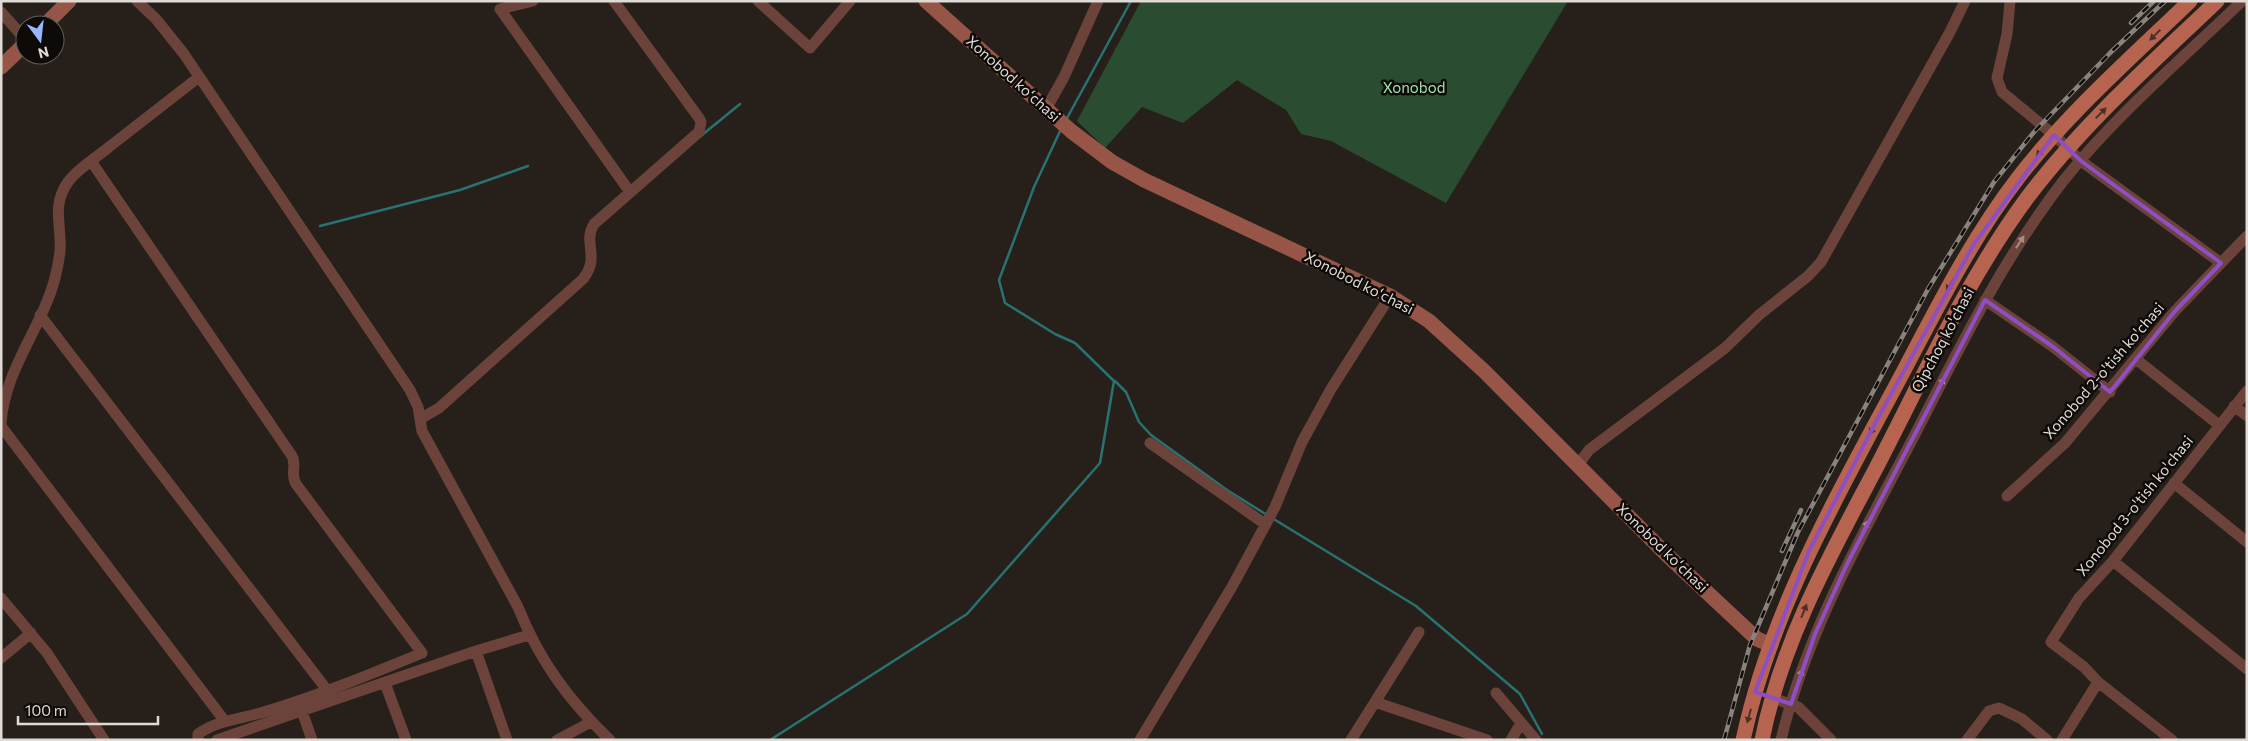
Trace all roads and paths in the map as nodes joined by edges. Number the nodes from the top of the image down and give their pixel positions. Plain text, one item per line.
1 (69, 1) edge
2 (136, 1) edge
3 (533, 1) edge
4 (614, 1) edge
5 (758, 1) edge
6 (850, 1) edge
7 (926, 1) edge
8 (1098, 1) edge
9 (1965, 1) edge
10 (2010, 1) edge
11 (2190, 1) edge
12 (2217, 1) edge
13 (2242, 1) edge
14 (1, 12) edge
15 (55, 15) edge
16 (15, 28) edge
17 (15, 54) edge
18 (1, 67) edge
19 (199, 77) junction
20 (1046, 109) junction
21 (2054, 135) junction
22 (2068, 148) junction
23 (91, 161) junction
24 (2081, 161) junction
25 (630, 192) junction
26 (2247, 236) edge
27 (2222, 263) junction
28 (1390, 296) junction
29 (1985, 300) junction
30 (40, 316) junction
31 (2137, 360) junction
32 (2247, 391) edge
33 (2110, 392) junction
34 (2234, 406) junction
35 (2247, 416) edge
36 (420, 419) junction
37 (1, 425) edge
38 (2218, 425) junction
39 (1150, 443) dead end
40 (1578, 465) junction
41 (2174, 483) junction
42 (2007, 496) dead end
43 (1265, 524) junction
44 (2247, 542) edge
45 (2113, 560) junction
46 (1, 598) edge
47 (1419, 632) dead end
48 (31, 633) junction
49 (529, 635) junction
50 (1771, 645) junction
51 (476, 650) junction
52 (1788, 652) junction
53 (422, 653) junction
54 (1, 658) edge
55 (432, 667) junction
56 (2247, 669) edge
57 (2098, 682) junction
58 (385, 683) junction
59 (327, 690) junction
60 (1755, 692) junction
61 (1496, 693) dead end
62 (1773, 698) junction
63 (1375, 702) junction
64 (1791, 704) junction
65 (302, 711) junction
66 (224, 720) junction
67 (591, 722) junction
68 (1521, 723) junction
69 (104, 740) edge
70 (198, 740) edge
71 (216, 740) edge
72 (312, 740) edge
73 (406, 740) edge
74 (507, 740) edge
75 (557, 740) edge
76 (610, 740) edge
77 (1140, 740) edge
78 (1352, 740) edge
79 (1488, 740) edge
80 (1511, 740) edge
81 (1536, 740) edge
82 (1743, 740) edge
83 (1762, 740) edge
84 (1782, 740) edge
85 (1831, 740) edge
86 (1967, 740) edge
87 (2047, 740) edge
88 (2062, 740) edge
89 (2172, 740) edge

1 - 15 main road
2 - 19 street
3 - 25 street
4 - 25 street
5 - 6 street
7 - 20 main road, Xonobod koʻchasi
8 - 20 street
9 - 40 street
10 - 21 street
11 -> 21 main road, Qipchoq ko'chasi
22 -> 12 main road, Qipchoq ko'chasi
13 - 24 street
14 - 16 street
17 - 18 main road
19 - 23 street
19 - 36 street
20 - 28 main road, Xonobod koʻchasi
21 - 22 street
21 -> 50 main road, Qipchoq ko'chasi
22 - 24 street
52 -> 22 main road, Qipchoq ko'chasi
23 - 30 street
23 - 53 street
24 - 27 street
29 -> 24 street
25 - 36 street
26 - 27 street, Xonobod 2-o'tish ko'chasi
27 - 31 street, Xonobod 2-o'tish ko'chasi
28 - 40 main road, Xonobod koʻchasi
28 - 43 street
29 - 33 street
64 -> 29 street
30 - 37 street
30 - 59 street
31 - 33 street, Xonobod 2-o'tish ko'chasi
31 - 38 street
32 - 34 street, Xonobod 3-o'tish ko'chasi
33 - 42 street, Xonobod 2-o'tish ko'chasi
34 - 35 street
34 - 38 street, Xonobod 3-o'tish ko'chasi
36 - 49 street
37 - 66 street
38 - 41 street, Xonobod 3-o'tish ko'chasi
39 - 43 street
40 - 50 main road, Xonobod koʻchasi
41 - 44 street
41 - 45 street, Xonobod 3-o'tish ko'chasi
43 - 77 street
45 - 56 street
45 - 57 street, Xonobod 3-o'tish ko'chasi
46 - 48 street
47 - 63 street
48 - 54 street
48 - 69 street
49 - 51 street
49 - 67 street
50 - 52 main road
50 - 60 main road, Qipchoq ko'chasi
51 - 55 street
51 - 74 street
52 - 62 main road, Qipchoq ko'chasi
53 - 55 street
53 - 59 street
55 - 58 street
57 - 88 street
57 - 89 street
58 - 65 street
58 - 73 street
59 - 66 street
60 - 62 main road
60 -> 82 main road, Qipchoq ko'chasi
61 - 68 street
62 - 64 street
62 - 83 main road, Qipchoq ko'chasi
63 - 78 street
63 - 79 street
64 - 84 street
64 - 85 street
65 - 71 street
65 - 72 street
66 - 70 street
67 - 75 street
67 - 76 street
68 - 80 street
68 - 81 street
86 - 87 street

